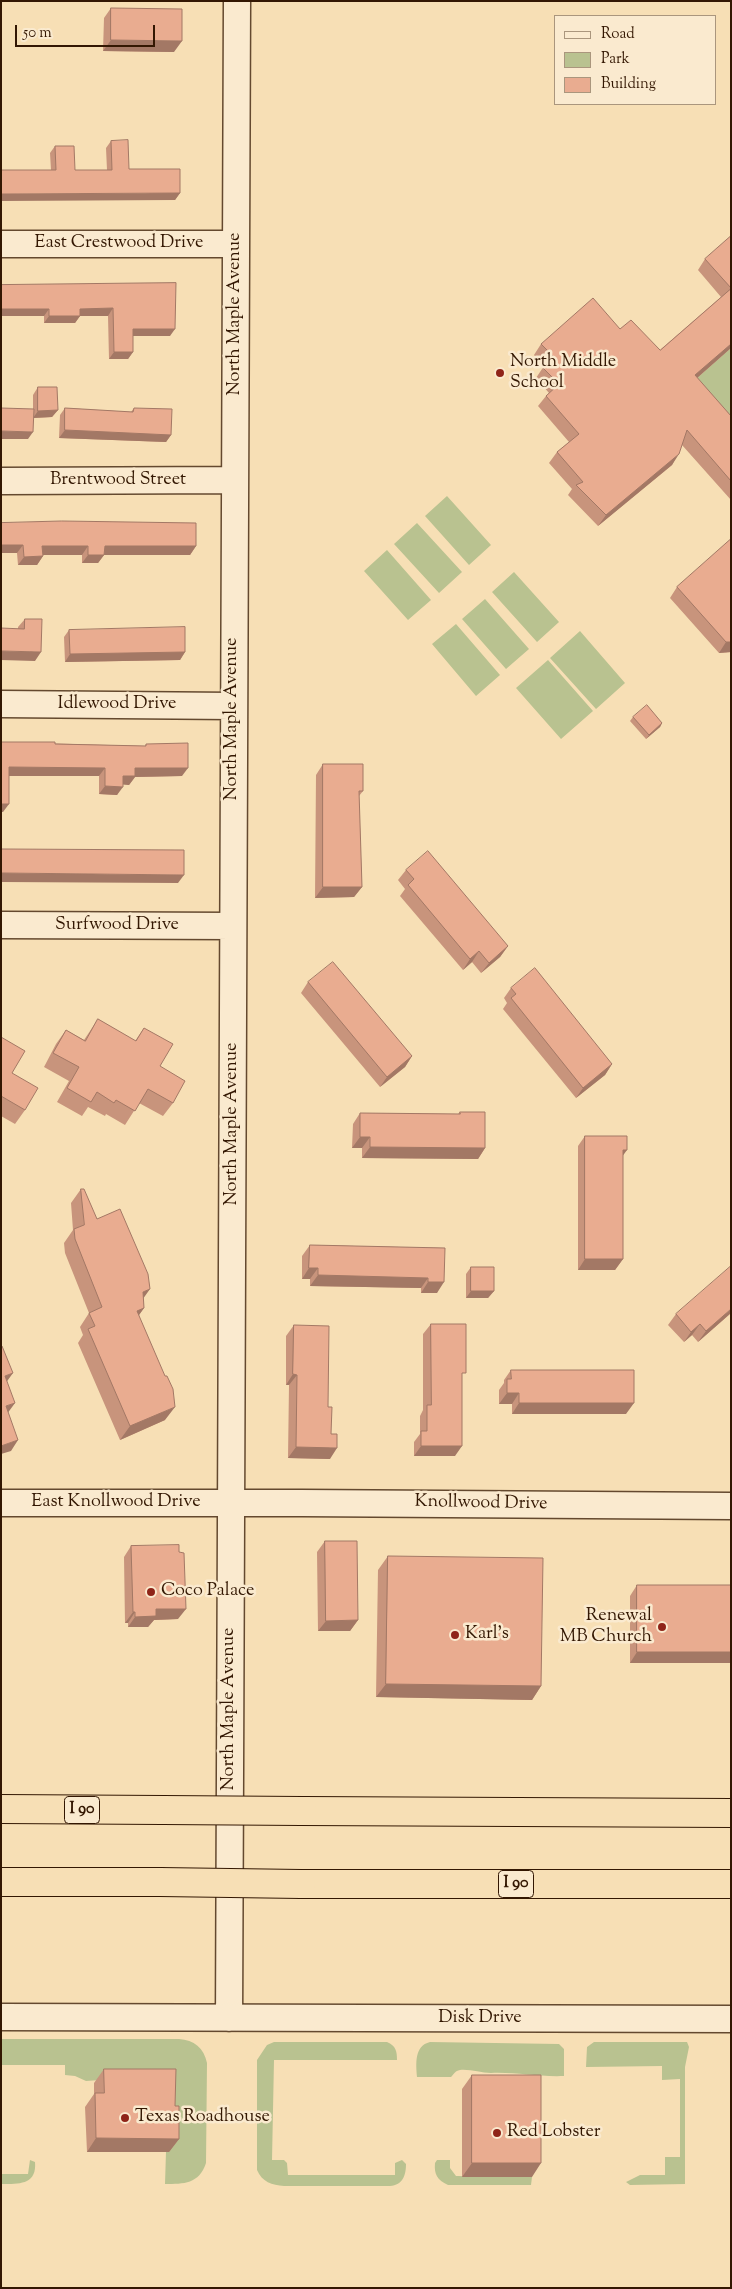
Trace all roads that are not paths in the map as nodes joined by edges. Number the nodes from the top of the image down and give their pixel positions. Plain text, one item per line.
1 (237, 1) edge
2 (1, 244) edge
3 (236, 244) junction
4 (235, 480) junction
5 (1, 481) edge
6 (1, 704) edge
7 (233, 706) junction
8 (1, 926) edge
9 (233, 926) junction
10 (1, 1503) edge
11 (231, 1503) junction
12 (731, 1506) edge
13 (1, 1809) edge
14 (731, 1813) edge
15 (1, 1882) edge
16 (731, 1884) edge
17 (1, 2017) edge
18 (229, 2018) junction
19 (731, 2019) edge

1 - 3 street, North Maple Avenue
2 - 3 street, East Crestwood Drive
3 - 4 street, North Maple Avenue
4 - 5 street, Brentwood Street
4 - 7 street, North Maple Avenue
6 - 7 street, Idlewood Drive
7 - 9 street, North Maple Avenue
8 - 9 street, Surfwood Drive
9 - 11 street, North Maple Avenue
10 - 11 street, East Knollwood Drive
11 - 12 street, Knollwood Drive
11 - 18 street, North Maple Avenue
13 - 14 highway, I 90, bridge
15 - 16 highway, I 90, bridge
17 - 18 street
18 - 19 street, Disk Drive

